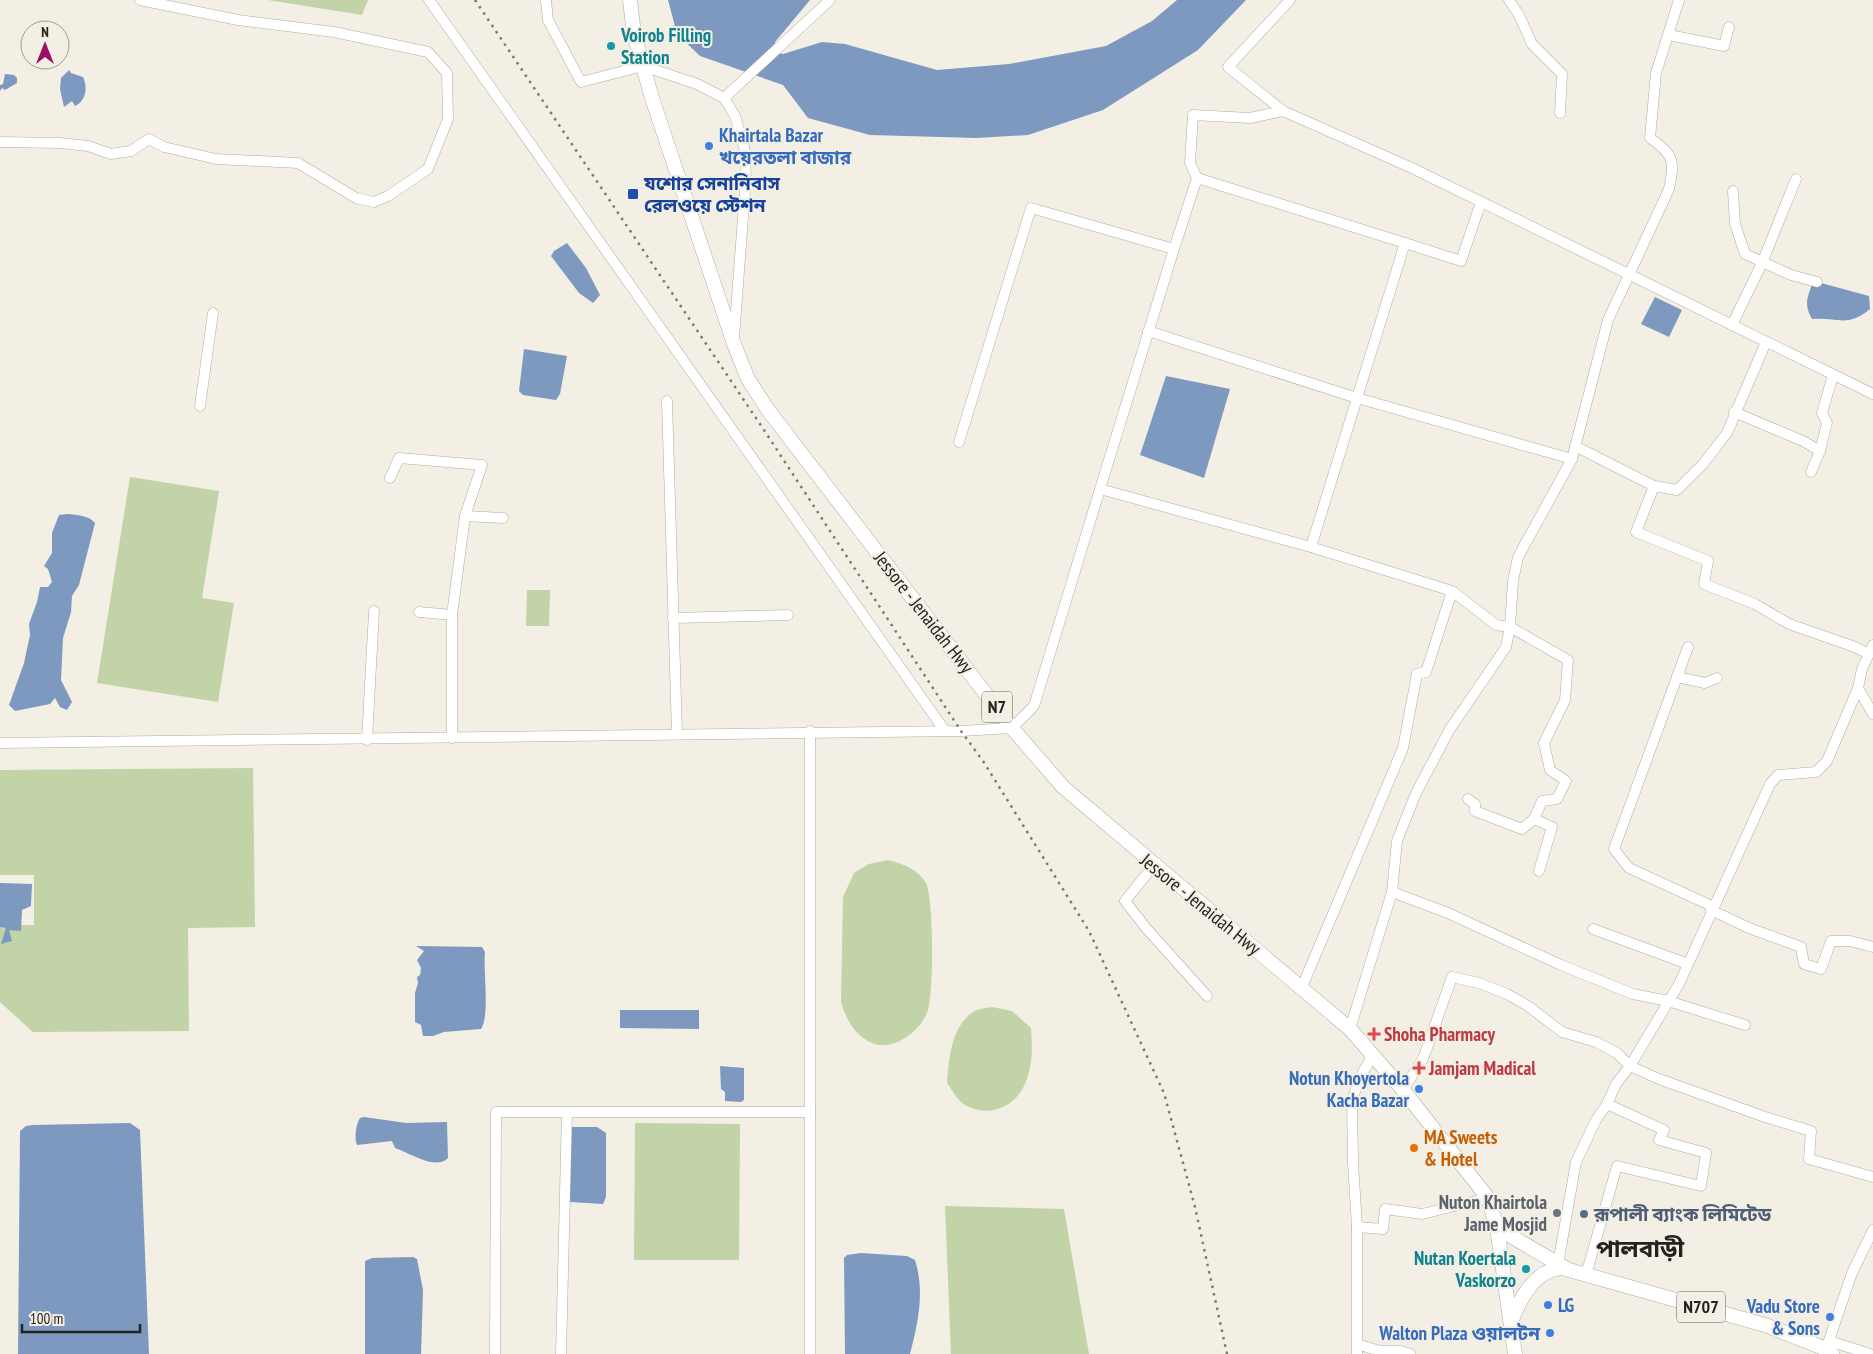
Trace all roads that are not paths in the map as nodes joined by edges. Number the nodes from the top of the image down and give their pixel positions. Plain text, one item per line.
1 (140, 0) edge
2 (429, 0) edge
3 (546, 0) edge
4 (630, 0) edge
5 (830, 0) edge
6 (1290, 0) edge
7 (1509, 0) edge
8 (1679, 0) edge
9 (1728, 27) dead end
10 (1669, 35) junction
11 (643, 66) junction
12 (724, 98) junction
13 (1283, 111) junction
14 (1560, 113) dead end
15 (0, 142) edge
16 (1198, 178) junction
17 (1796, 179) dead end
18 (1733, 191) dead end
19 (1481, 202) junction
20 (1406, 243) junction
21 (1174, 249) junction
22 (1762, 263) junction
23 (1629, 272) junction
24 (1817, 282) dead end
25 (213, 313) dead end
26 (1732, 325) junction
27 (1148, 331) junction
28 (1766, 342) junction
29 (734, 344) junction
30 (1832, 374) junction
31 (1873, 394) edge
32 (1357, 398) junction
33 (667, 401) dead end
34 (200, 406) dead end
35 (1734, 412) junction
36 (959, 442) dead end
37 (1575, 446) junction
38 (1820, 452) junction
39 (1572, 458) junction
40 (1811, 472) dead end
41 (390, 478) dead end
42 (1654, 486) junction
43 (1100, 489) junction
44 (465, 516) junction
45 (503, 518) dead end
46 (1312, 547) junction
47 (1452, 591) junction
48 (374, 611) dead end
49 (419, 612) dead end
50 (452, 615) junction
51 (788, 615) dead end
52 (673, 618) junction
53 (1510, 627) junction
54 (1688, 647) dead end
55 (1871, 649) edge
56 (1677, 676) junction
57 (1717, 678) dead end
58 (1858, 688) junction
59 (1873, 714) edge
60 (1012, 728) junction
61 (810, 731) junction
62 (945, 731) junction
63 (677, 734) junction
64 (452, 738) junction
65 (367, 740) junction
66 (0, 743) edge
67 (1468, 799) dead end
68 (1534, 819) junction
69 (1154, 865) junction
70 (1539, 871) dead end
71 (1392, 892) junction
72 (1711, 908) junction
73 (1593, 929) dead end
74 (1873, 947) edge
75 (1688, 964) junction
76 (1302, 987) junction
77 (1206, 996) dead end
78 (1668, 1001) junction
79 (1745, 1025) dead end
80 (1350, 1029) junction
81 (1372, 1056) junction
82 (1630, 1066) junction
83 (1403, 1090) junction
84 (1607, 1104) junction
85 (568, 1112) junction
86 (810, 1112) junction
87 (1873, 1177) edge
88 (1488, 1198) junction
89 (1357, 1227) junction
90 (1497, 1228) junction
91 (1873, 1230) edge
92 (1562, 1267) junction
93 (1586, 1274) junction
94 (1511, 1322) junction
95 (1829, 1348) edge
96 (1357, 1349) edge
97 (495, 1354) edge
98 (561, 1354) edge
99 (810, 1354) edge
100 (1410, 1354) edge
101 (1515, 1354) edge
102 (1870, 1354) edge

1 - 15 street
2 - 62 street
3 - 11 street
4 - 11 highway, Jessore - Jenaidah Hwy / N7
5 - 12 street
6 - 13 street
7 - 14 street
8 - 10 street
9 - 10 street
10 - 23 street
11 - 12 street
11 - 29 highway, Jessore - Jenaidah Hwy / N7
12 - 29 street
13 - 16 street
13 - 19 street
16 - 20 street
16 - 21 street
17 - 22 street
18 - 22 street
19 - 20 street
19 - 23 street
20 - 32 street
21 - 27 street
21 - 36 street
22 - 24 street
22 - 26 street
23 - 26 street
23 - 37 street
25 - 34 street
26 - 28 street
27 - 32 street
27 - 43 street
28 - 30 street
28 - 35 street
29 - 60 highway, Jessore - Jenaidah Hwy / N7
30 - 31 street
30 - 38 street
32 - 39 street
32 - 46 street
33 - 52 street
35 - 38 street
35 - 42 street
37 - 39 street
37 - 42 street
38 - 40 street
39 - 53 street
41 - 44 street
42 - 55 street
43 - 46 street
43 - 60 street
44 - 45 street
44 - 50 street
46 - 47 street
47 - 53 street
47 - 76 street
48 - 65 street
49 - 50 street
50 - 64 street
51 - 52 street
52 - 63 street
53 - 68 street
53 - 71 street
54 - 56 street
55 - 58 street
56 - 57 street
56 - 72 street
58 - 59 street
58 - 72 street
60 - 62 street
60 - 69 highway, Jessore - Jenaidah Hwy / N7
61 - 62 street
61 - 63 street
61 - 86 street
63 - 64 street
64 - 65 street
65 - 66 street
67 - 68 street
68 - 70 street
69 - 76 highway, Jessore - Jenaidah Hwy / N7
69 - 77 street
71 - 78 street
71 - 80 street
72 - 74 street
72 - 75 street
73 - 75 street
75 - 78 street
76 - 80 highway, Jessore - Jenaidah Hwy / N7
78 - 79 street
78 - 82 street
80 - 81 highway, Jessore - Jenaidah Hwy / N7
81 - 83 highway, Jessore - Jenaidah Hwy / N7
81 - 89 street
82 - 83 street
82 - 84 street
82 - 87 street
83 - 88 highway, Jessore - Jenaidah Hwy / N7
84 - 92 street
84 - 93 street
85 - 86 street
85 - 97 street
85 - 98 street
86 - 99 street
88 - 89 street
88 - 90 highway, Jessore - Jenaidah Hwy / N7
89 - 96 street
90 - 92 highway
90 - 94 highway, N7
91 - 95 street
92 - 93 highway, N707
92 - 94 highway
93 - 95 highway, N707
94 - 101 highway, N7
95 - 102 street
96 - 100 street

